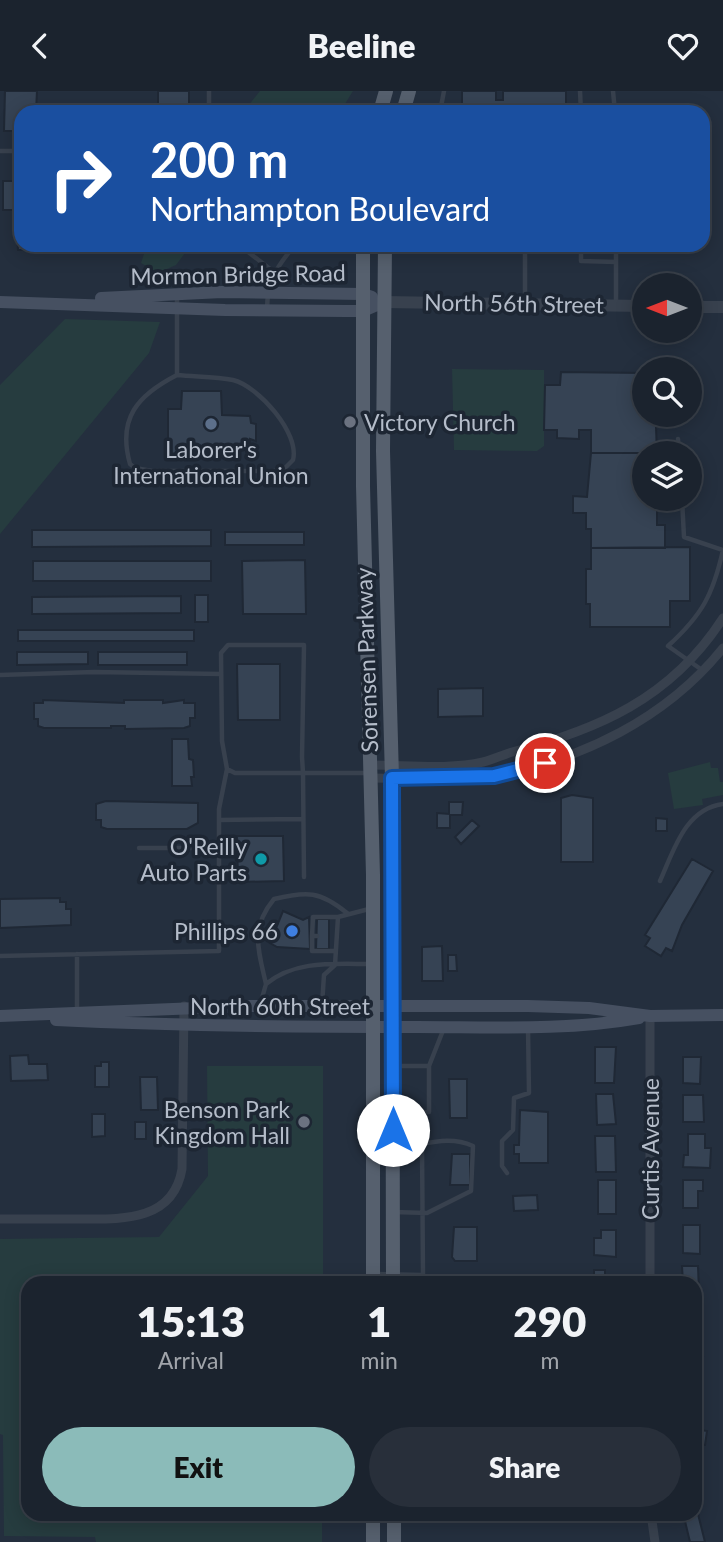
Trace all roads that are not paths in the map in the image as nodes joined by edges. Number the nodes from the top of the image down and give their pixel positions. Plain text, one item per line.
1 (247, 252) edge
2 (290, 252) edge
3 (363, 252) edge
4 (385, 252) edge
5 (525, 252) edge
6 (581, 252) edge
7 (616, 252) edge
8 (616, 263) junction
9 (274, 272) junction
10 (267, 293) junction
11 (177, 294) junction
12 (363, 294) junction
13 (0, 302) edge
14 (45, 302) junction
15 (384, 302) junction
16 (616, 305) junction
17 (525, 306) junction
18 (632, 306) edge
19 (702, 307) edge
20 (723, 307) edge
21 (177, 308) junction
22 (267, 311) junction
23 (363, 311) junction
24 (177, 375) junction
25 (683, 511) edge
26 (723, 550) edge
27 (723, 618) edge
28 (723, 648) edge
29 (689, 659) junction
30 (702, 670) junction
31 (221, 674) junction
32 (0, 675) edge
33 (227, 769) junction
34 (392, 771) junction
35 (372, 772) junction
36 (303, 773) junction
37 (723, 804) edge
38 (303, 819) junction
39 (219, 820) junction
40 (139, 848) dead end
41 (219, 848) junction
42 (304, 877) dead end
43 (660, 881) dead end
44 (373, 909) junction
45 (347, 913) junction
46 (338, 917) junction
47 (335, 951) junction
48 (77, 954) junction
49 (0, 956) edge
50 (373, 964) junction
51 (335, 965) junction
52 (266, 984) junction
53 (184, 1006) junction
54 (260, 1006) junction
55 (322, 1006) junction
56 (373, 1006) junction
57 (392, 1006) junction
58 (0, 1016) edge
59 (650, 1016) junction
60 (723, 1016) edge
61 (77, 1017) junction
62 (183, 1026) junction
63 (373, 1027) junction
64 (392, 1027) junction
65 (445, 1027) junction
66 (528, 1027) junction
67 (393, 1066) junction
68 (429, 1066) junction
69 (393, 1113) junction
70 (422, 1145) junction
71 (393, 1148) junction
72 (508, 1173) dead end
73 (393, 1212) junction
74 (422, 1213) junction
75 (0, 1219) edge
76 (423, 1275) joint
77 (373, 1276) edge
78 (393, 1276) edge
79 (416, 1276) edge
80 (650, 1276) edge
81 (373, 1521) edge
82 (394, 1521) edge
83 (652, 1521) edge
84 (373, 1542) edge
85 (394, 1542) edge
86 (655, 1542) edge

1 - 9 lane
2 - 9 lane
3 - 12 main road, Sorensen Parkway
4 - 15 main road, Sorensen Parkway
5 - 17 lane
6 - 8 lane
7 - 8 lane
8 - 16 lane
9 - 10 lane
10 - 11 main road, Mormon Bridge Road
10 - 12 main road, Mormon Bridge Road
10 - 22 lane
11 - 14 main road, Mormon Bridge Road
11 - 21 lane
12 - 15 main road, Mormon Bridge Road
12 - 23 main road, Sorensen Parkway
13 - 14 main road, Mormon Bridge Road
14 - 21 main road, Mormon Bridge Road
15 - 17 street, North 56th Street
15 - 23 main road, Mormon Bridge Road
15 - 34 main road, Sorensen Parkway
16 - 17 street, North 56th Street
16 - 18 street, North 56th Street
19 - 20 street
21 - 22 main road, Mormon Bridge Road
21 - 24 lane
22 - 23 main road, Mormon Bridge Road
23 - 35 main road, Sorensen Parkway
24 - 24 lane
25 - 26 lane
26 - 29 lane
27 - 29 street
28 - 30 street
29 - 30 lane
29 - 34 street
30 - 34 street
31 - 32 lane
31 - 33 lane
31 - 36 lane
33 - 36 lane
33 - 39 lane
34 - 35 street
34 - 57 main road, Sorensen Parkway
35 - 36 lane
35 - 44 main road, Sorensen Parkway
36 - 38 lane
37 - 43 lane
38 - 39 lane
38 - 42 lane
39 - 41 lane
40 - 41 lane
41 - 48 lane
44 - 45 lane
44 - 50 main road, Sorensen Parkway
45 - 46 lane
45 - 52 lane
46 - 47 lane
46 - 47 lane
47 - 51 lane
48 - 49 lane
48 - 61 lane
50 - 51 lane
50 - 56 main road, Sorensen Parkway
51 - 52 lane
51 - 55 lane
52 - 54 lane
53 - 54 main road, North 60th Street
53 - 61 main road, North 60th Street
53 - 62 street
54 - 55 main road, North 60th Street
55 - 56 main road, North 60th Street
56 - 57 main road, North 60th Street
56 - 63 main road, Sorensen Parkway
57 - 59 main road, North 60th Street
57 - 64 main road, Sorensen Parkway
58 - 61 main road, North 60th Street
59 - 60 main road, North 60th Street
59 - 66 main road, North 60th Street
59 - 80 street, Curtis Avenue
61 - 62 main road, North 60th Street
62 - 63 main road, North 60th Street
62 - 75 street
63 - 64 main road, North 60th Street
63 - 77 main road, Sorensen Parkway
64 - 65 main road, North 60th Street
64 - 67 main road, Sorensen Parkway
65 - 66 main road, North 60th Street
65 - 68 lane
66 - 72 lane
67 - 68 lane
67 - 69 main road, Sorensen Parkway
68 - 69 lane
69 - 71 main road, Sorensen Parkway
70 - 71 lane
70 - 74 lane
70 - 74 lane
71 - 73 main road, Sorensen Parkway
73 - 74 lane
73 - 78 main road, Sorensen Parkway
74 - 76 lane
76 - 79 lane
81 - 84 main road
82 - 85 main road
83 - 86 street

